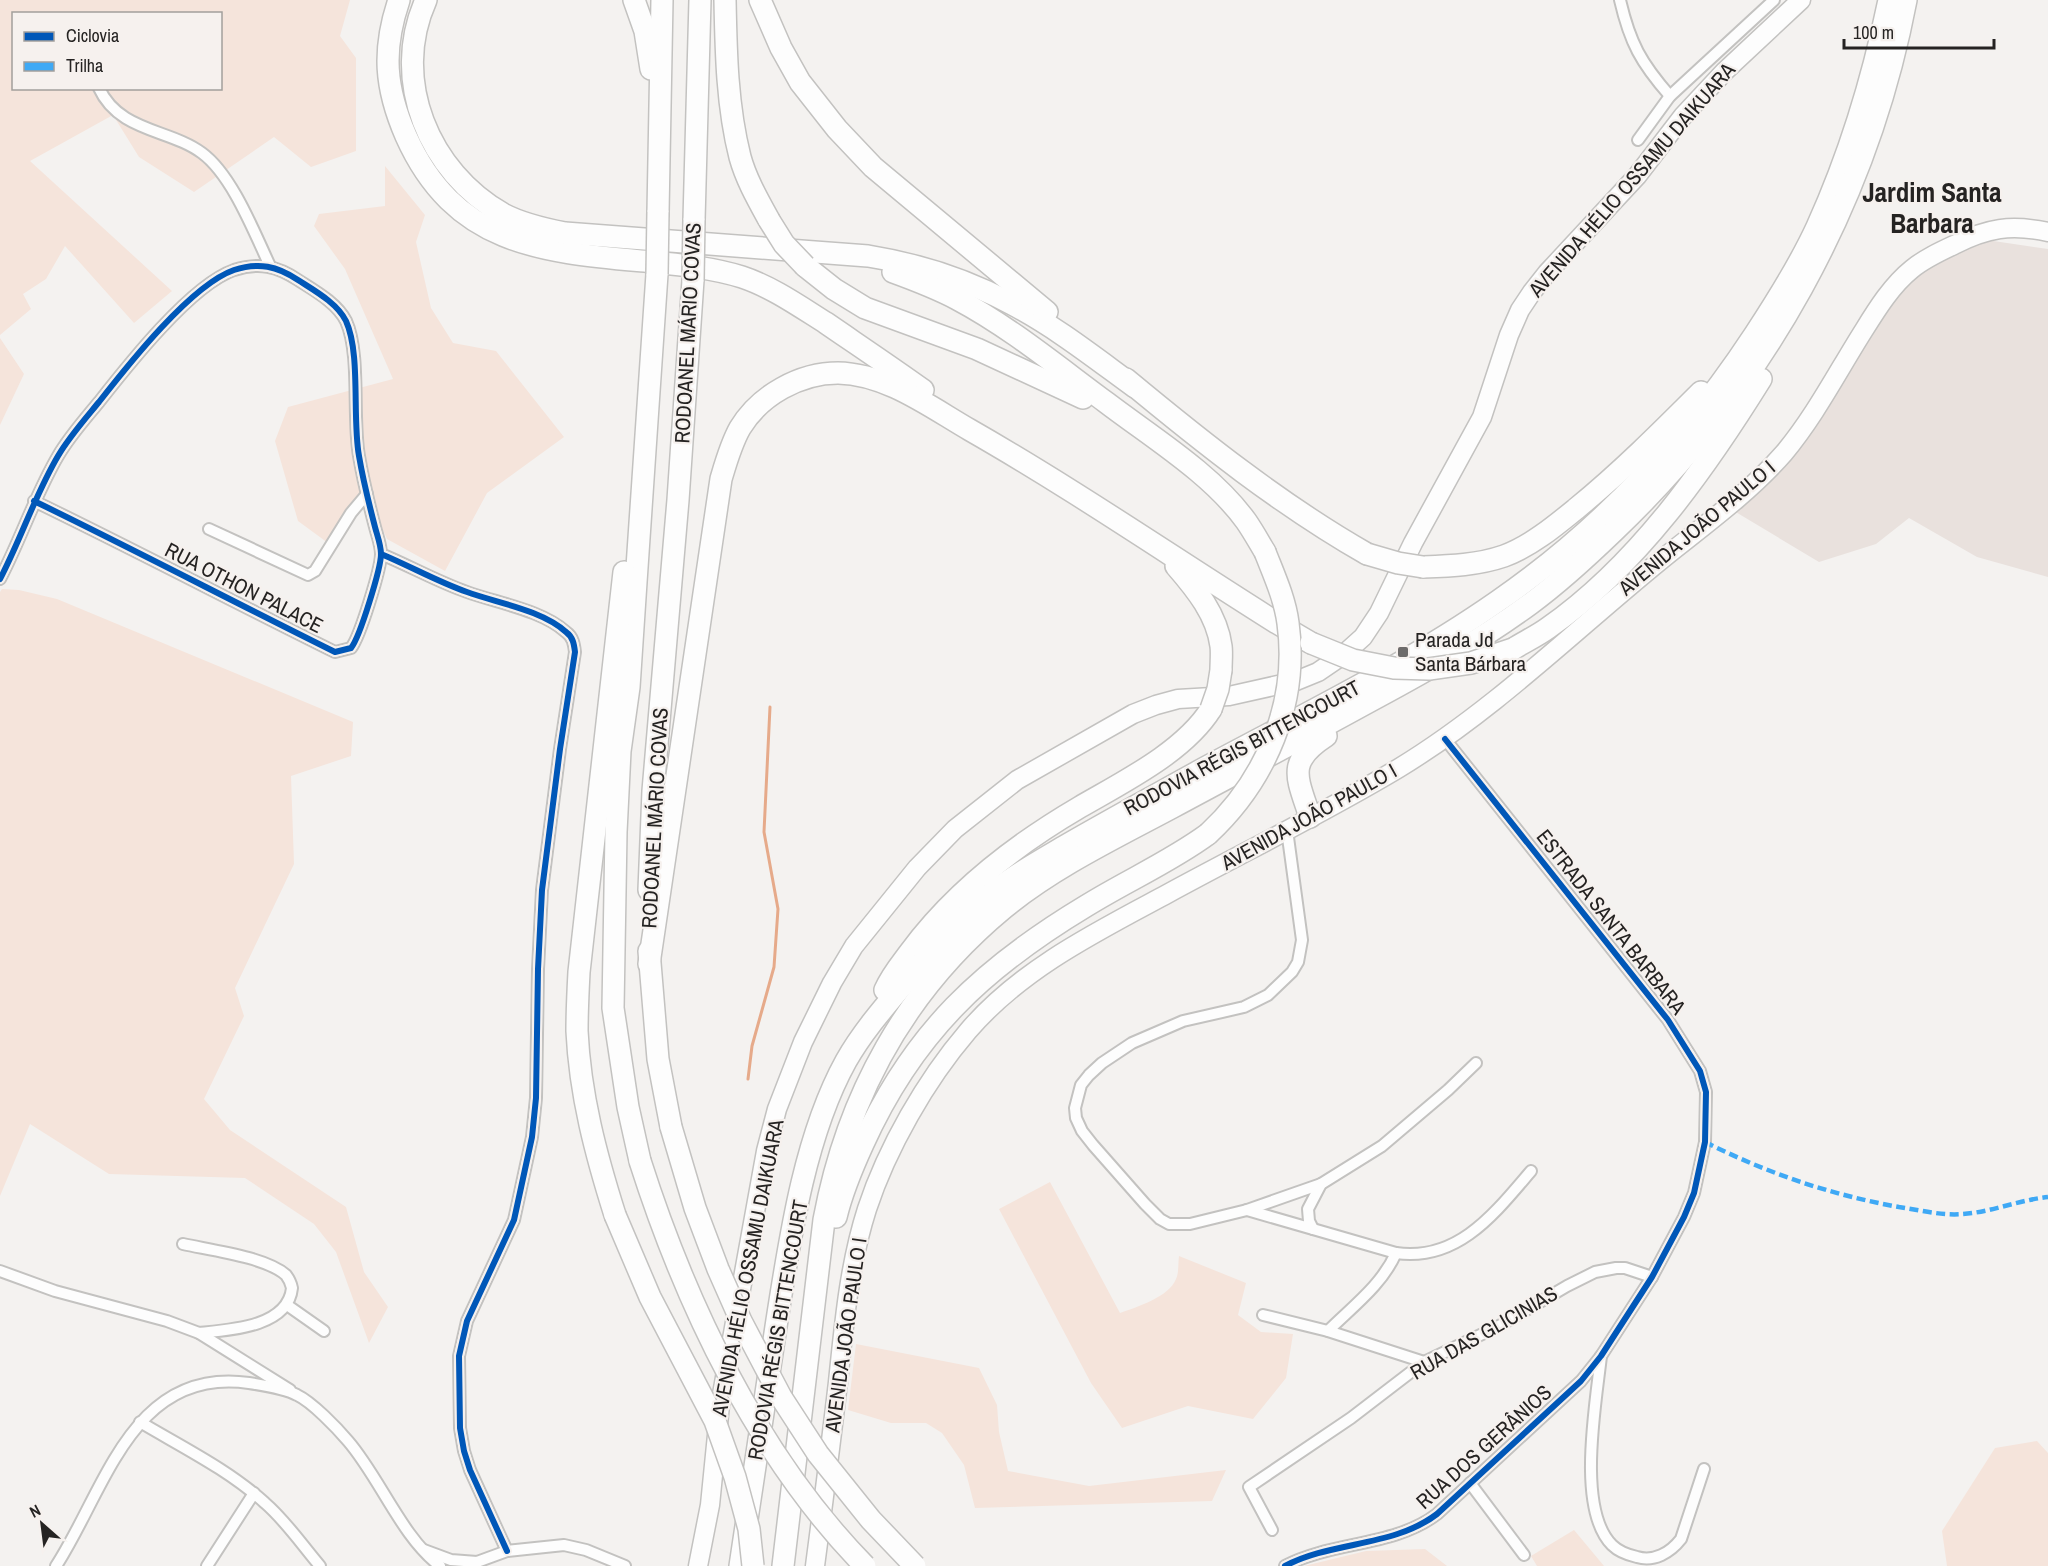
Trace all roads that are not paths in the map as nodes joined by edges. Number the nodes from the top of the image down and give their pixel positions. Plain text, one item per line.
1 (399, 0) edge
2 (426, 0) edge
3 (634, 0) edge
4 (662, 0) edge
5 (700, 0) edge
6 (725, 0) edge
7 (760, 0) edge
8 (1620, 0) edge
9 (1774, 0) edge
10 (1802, 0) edge
11 (1889, 0) edge
12 (1906, 0) edge
13 (1712, 57) junction
14 (1725, 71) junction
15 (100, 90) edge
16 (1670, 96) junction
17 (1638, 140) dead end
18 (659, 163) junction
19 (1836, 222) junction
20 (2048, 232) edge
21 (810, 260) junction
22 (270, 266) junction
23 (1785, 289) junction
24 (1135, 387) junction
25 (646, 420) junction
26 (1134, 424) junction
27 (1016, 456) junction
28 (367, 494) junction
29 (34, 501) junction
30 (209, 529) dead end
31 (1160, 548) junction
32 (381, 554) junction
33 (0, 579) edge
34 (1416, 676) junction
35 (1445, 739) junction
36 (1310, 817) junction
37 (1287, 830) junction
38 (649, 964) junction
39 (866, 1028) junction
40 (1476, 1063) dead end
41 (1531, 1171) dead end
42 (1321, 1184) junction
43 (1247, 1210) junction
44 (1313, 1229) junction
45 (183, 1244) dead end
46 (1396, 1253) junction
47 (0, 1271) edge
48 (1652, 1277) junction
49 (816, 1293) junction
50 (287, 1305) junction
51 (1263, 1315) dead end
52 (324, 1331) dead end
53 (1328, 1331) junction
54 (199, 1333) junction
55 (1601, 1356) junction
56 (1424, 1362) junction
57 (298, 1395) junction
58 (140, 1422) junction
59 (1704, 1469) dead end
60 (1470, 1483) junction
61 (254, 1493) junction
62 (1272, 1530) dead end
63 (422, 1549) junction
64 (507, 1551) junction
65 (1524, 1555) dead end
66 (317, 1565) edge
67 (56, 1566) edge
68 (207, 1566) edge
69 (440, 1566) edge
70 (626, 1566) edge
71 (698, 1566) edge
72 (740, 1566) edge
73 (753, 1566) edge
74 (783, 1566) edge
75 (815, 1566) edge
76 (865, 1566) edge
77 (915, 1566) edge
78 (1285, 1566) edge

1 - 27 highway
2 - 21 highway
3 - 18 highway
4 - 18 highway, RODOANEL MÁRIO COVAS
5 - 38 highway, RODOANEL MÁRIO COVAS, bridge
6 - 21 highway, bridge
7 - 24 highway
8 - 16 street
9 - 13 street
10 - 14 main road, AVENIDA HÉLIO OSSAMU DAIKUARA
11 - 23 highway, RODOVIA RÉGIS BITTENCOURT
12 - 19 highway, RODOVIA RÉGIS BITTENCOURT
13 - 14 street
13 - 16 street
14 - 71 main road, AVENIDA HÉLIO OSSAMU DAIKUARA
15 - 22 street
16 - 17 street
18 - 25 highway, RODOANEL MÁRIO COVAS, bridge
19 - 31 highway, bridge
19 - 34 highway, RODOVIA RÉGIS BITTENCOURT
20 - 35 main road, AVENIDA JOÃO PAULO I
21 - 24 highway
21 - 26 highway
21 - 26 highway
22 - 28 street
22 - 29 street
23 - 24 highway, bridge
23 - 39 highway, RODOVIA RÉGIS BITTENCOURT
25 - 73 highway, bridge
25 - 76 highway, RODOANEL MÁRIO COVAS, bridge
26 - 49 highway, bridge
27 - 31 highway
27 - 38 highway
28 - 30 street
28 - 32 street
29 - 32 street, RUA OTHON PALACE
29 - 33 street
31 - 39 highway, bridge
32 - 64 street
34 - 36 highway
34 - 49 highway, RODOVIA RÉGIS BITTENCOURT
35 - 36 main road, AVENIDA JOÃO PAULO I
35 - 48 street, ESTRADA SANTA BARBARA
36 - 37 main road, AVENIDA JOÃO PAULO I
37 - 43 street
37 - 75 main road, AVENIDA JOÃO PAULO I
38 - 77 highway, RODOANEL MÁRIO COVAS, bridge
39 - 72 highway, RODOVIA RÉGIS BITTENCOURT
40 - 42 street
41 - 46 street
42 - 43 street
42 - 44 street
43 - 44 street
44 - 46 street
45 - 50 street
46 - 53 street
47 - 54 street
48 - 55 street, RUA DOS GERÂNIOS
48 - 56 street, RUA DAS GLICINIAS
49 - 74 highway, RODOVIA RÉGIS BITTENCOURT
50 - 52 street
50 - 54 street
51 - 53 street
53 - 56 street
54 - 57 street
55 - 59 street
55 - 60 street, RUA DOS GERÂNIOS
56 - 62 street, RUA DAS GLICINIAS
57 - 58 street
57 - 63 street
58 - 61 street
58 - 67 street
60 - 65 street
60 - 78 street, RUA DOS GERÂNIOS
61 - 66 street
61 - 68 street
63 - 64 street
63 - 69 street
64 - 70 street

